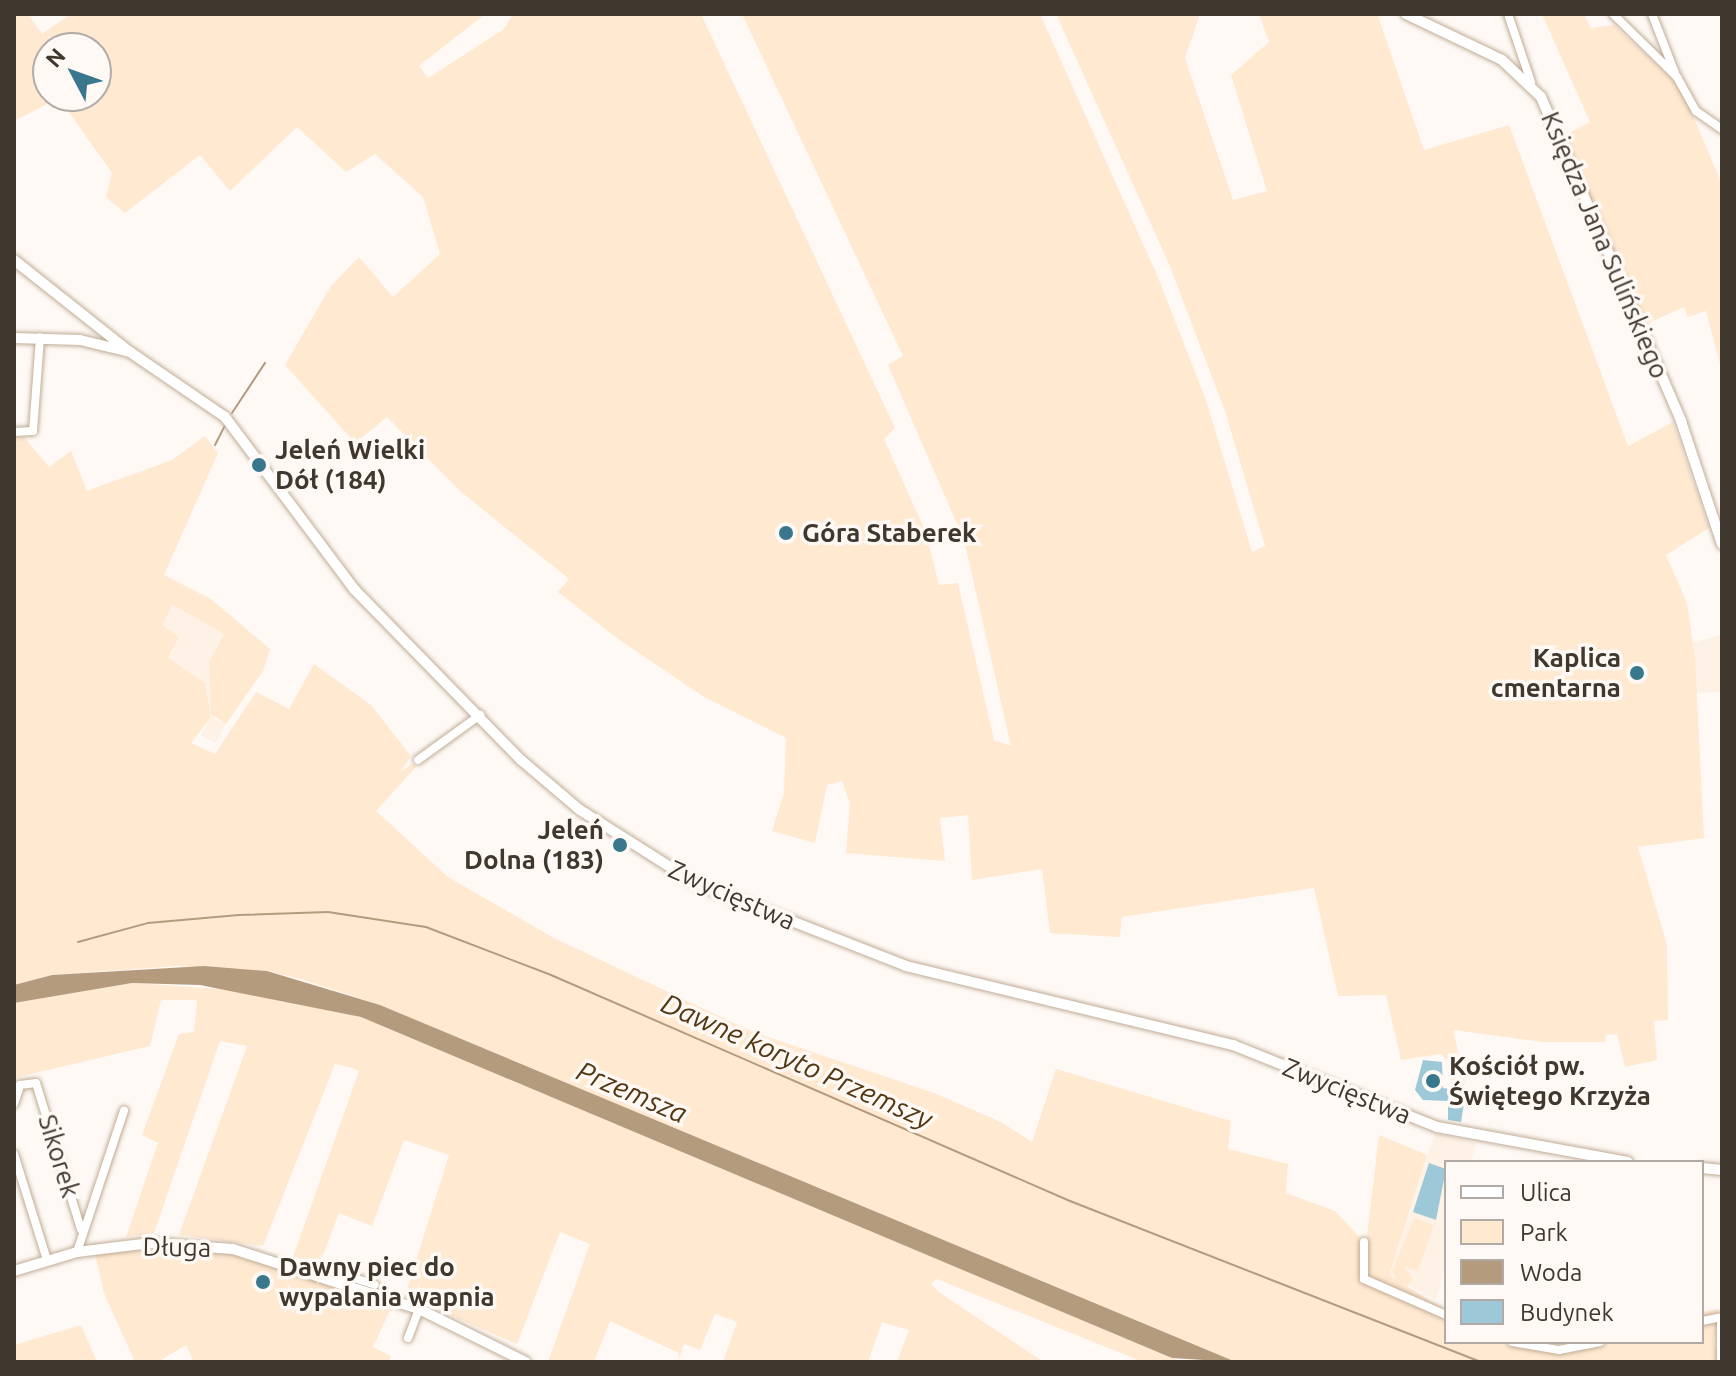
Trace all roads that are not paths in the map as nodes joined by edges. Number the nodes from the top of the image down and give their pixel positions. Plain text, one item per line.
1 (1406, 14) edge
2 (1508, 14) edge
3 (1613, 14) edge
4 (1652, 14) edge
5 (1677, 77) junction
6 (1531, 82) junction
7 (1722, 129) edge
8 (14, 260) edge
9 (40, 337) junction
10 (14, 338) edge
11 (130, 352) junction
12 (14, 432) edge
13 (1722, 544) edge
14 (480, 715) junction
15 (418, 760) dead end
16 (14, 1104) edge
17 (124, 1111) dead end
18 (14, 1154) edge
19 (1616, 1160) edge
20 (81, 1229) junction
21 (1364, 1242) dead end
22 (77, 1252) junction
23 (47, 1260) junction
24 (14, 1271) edge
25 (339, 1281) junction
26 (375, 1285) dead end
27 (419, 1309) junction
28 (1444, 1314) edge
29 (1722, 1324) edge
30 (408, 1338) dead end
31 (1524, 1344) edge
32 (1590, 1344) edge
33 (526, 1362) edge
34 (1722, 1362) edge

1 - 6 street, Księdza Jana Sulińskiego
2 - 6 street
3 - 5 street
4 - 5 street
5 - 7 street
6 - 13 street, Księdza Jana Sulińskiego
8 - 11 street
9 - 10 street, Zwycięstwa
9 - 11 street, Zwycięstwa
9 - 12 street
11 - 14 street, Zwycięstwa
14 - 15 street
14 - 19 street, Zwycięstwa
16 - 20 street, Sikorek
17 - 20 street
18 - 23 street
20 - 22 street
21 - 28 street
22 - 23 street, Długa
22 - 25 street, Długa
23 - 24 street, Długa
25 - 26 street, Długa
25 - 27 street, Długa
27 - 30 street
27 - 33 street, Długa
29 - 34 street
31 - 32 street

